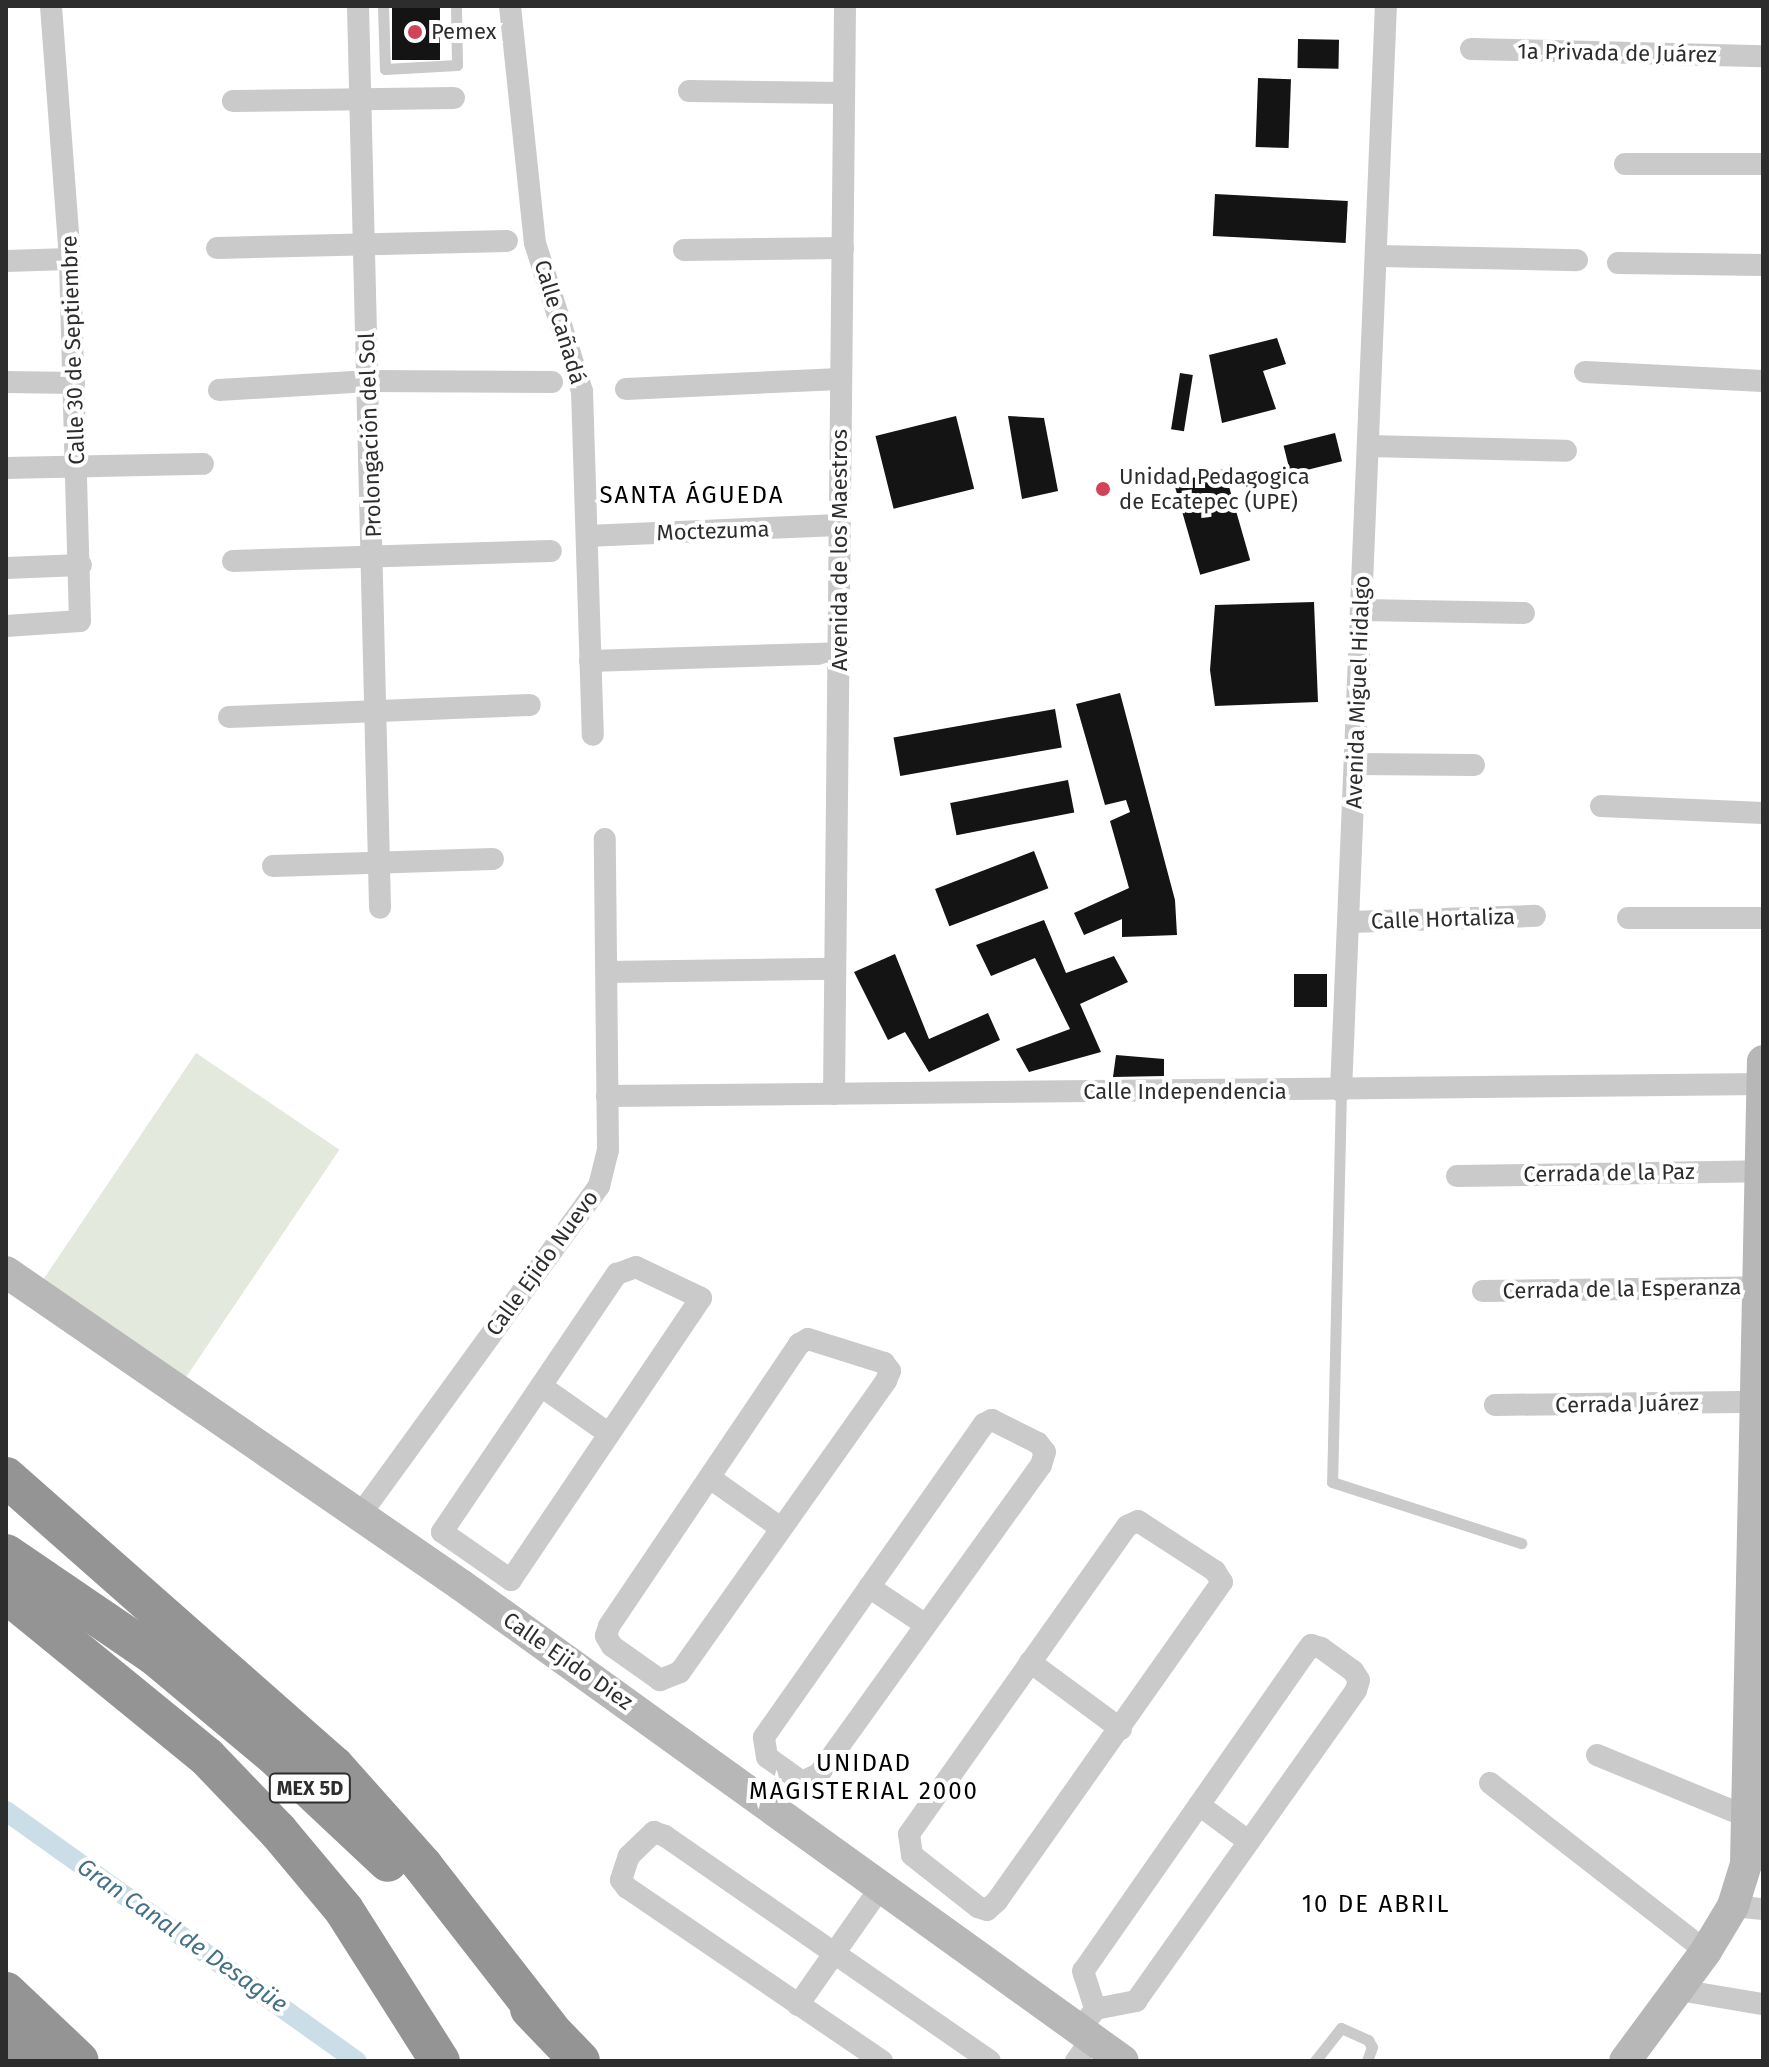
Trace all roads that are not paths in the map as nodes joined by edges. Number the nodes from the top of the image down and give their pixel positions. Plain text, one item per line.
1 (51, 6) edge
2 (358, 6) edge
3 (383, 6) edge
4 (456, 6) edge
5 (510, 6) edge
6 (845, 6) edge
7 (1386, 6) edge
8 (1471, 49) dead end
9 (1763, 56) edge
10 (689, 91) dead end
11 (844, 93) junction
12 (454, 98) dead end
13 (361, 99) junction
14 (233, 101) dead end
15 (1625, 164) dead end
16 (1763, 164) edge
17 (507, 241) dead end
18 (365, 245) junction
19 (217, 248) dead end
20 (843, 248) junction
21 (684, 250) dead end
22 (1379, 256) junction
23 (70, 259) junction
24 (1577, 260) dead end
25 (6, 261) edge
26 (1618, 263) dead end
27 (1763, 265) edge
28 (1585, 372) dead end
29 (840, 379) junction
30 (369, 381) junction
31 (1763, 381) edge
32 (6, 382) edge
33 (552, 382) dead end
34 (74, 383) junction
35 (626, 389) dead end
36 (219, 390) dead end
37 (1368, 446) junction
38 (1566, 451) dead end
39 (203, 464) dead end
40 (6, 468) edge
41 (78, 470) junction
42 (839, 525) junction
43 (587, 536) junction
44 (551, 551) dead end
45 (374, 558) junction
46 (233, 561) dead end
47 (81, 565) junction
48 (6, 568) edge
49 (1362, 610) junction
50 (1524, 613) dead end
51 (6, 626) edge
52 (840, 653) junction
53 (590, 661) junction
54 (530, 705) dead end
55 (375, 711) junction
56 (229, 717) dead end
57 (593, 735) dead end
58 (1357, 764) junction
59 (1474, 765) dead end
60 (1601, 806) dead end
61 (1763, 813) edge
62 (605, 839) dead end
63 (493, 859) dead end
64 (378, 863) junction
65 (273, 866) dead end
66 (380, 908) dead end
67 (1535, 916) dead end
68 (1628, 918) dead end
69 (1763, 918) edge
70 (1350, 922) junction
71 (835, 969) junction
72 (608, 972) junction
73 (1763, 1061) edge
74 (1763, 1084) edge
75 (1341, 1091) junction
76 (834, 1094) junction
77 (607, 1096) junction
78 (1457, 1176) dead end
79 (1762, 1186) edge
80 (6, 1272) edge
81 (1761, 1273) edge
82 (1483, 1291) dead end
83 (1760, 1382) edge
84 (541, 1386) junction
85 (1495, 1405) dead end
86 (609, 1434) junction
87 (6, 1477) edge
88 (710, 1478) junction
89 (360, 1515) junction
90 (781, 1528) junction
91 (1521, 1543) dead end
92 (6, 1554) edge
93 (470, 1572) junction
94 (1759, 1576) edge
95 (869, 1587) junction
96 (6, 1593) edge
97 (923, 1623) junction
98 (1030, 1662) junction
99 (637, 1666) junction
100 (616, 1695) junction
101 (1121, 1729) junction
102 (1597, 1755) dead end
103 (789, 1773) junction
104 (1490, 1783) dead end
105 (765, 1804) junction
106 (1199, 1805) junction
107 (1750, 1818) junction
108 (1248, 1841) junction
109 (948, 1885) junction
110 (881, 1887) junction
111 (1748, 1908) edge
112 (923, 1917) junction
113 (1706, 1951) junction
114 (835, 1952) junction
115 (1679, 1990) junction
116 (6, 1992) edge
117 (1763, 2004) edge
118 (798, 2005) junction
119 (549, 2028) junction
120 (1086, 2035) edge
121 (6, 2037) edge
122 (435, 2052) edge
123 (32, 2061) edge
124 (79, 2061) edge
125 (580, 2061) edge
126 (882, 2061) edge
127 (990, 2061) edge
128 (1123, 2061) edge
129 (1315, 2061) edge
130 (1367, 2061) edge
131 (1625, 2061) edge

1 - 23 street, Calle 30 de Septiembre
2 - 13 street, Prolongación del Sol
3 - 4 lane
5 - 43 street, Calle Cañadá
6 - 11 street, Avenida de los Maestros
7 - 22 street, Avenida Miguel Hidalgo
8 - 9 street, 1a Privada de Juárez
10 - 11 street
11 - 20 street, Avenida de los Maestros
12 - 13 street
13 - 14 street
13 - 18 street, Prolongación del Sol
15 - 16 street
17 - 18 street
18 - 19 street
18 - 30 street, Prolongación del Sol
20 - 21 street
20 - 29 street, Avenida de los Maestros
22 - 24 street
22 - 37 street, Avenida Miguel Hidalgo
23 - 25 street
23 - 34 street, Calle 30 de Septiembre
26 - 27 street
28 - 31 street
29 - 35 street
29 - 42 street, Avenida de los Maestros
30 - 33 street
30 - 36 street
30 - 45 street, Prolongación del Sol
32 - 34 street
34 - 41 street, Calle 30 de Septiembre
37 - 38 street
37 - 49 street, Avenida Miguel Hidalgo
39 - 41 street
40 - 41 street
41 - 47 street, Calle 30 de Septiembre
42 - 43 street, Moctezuma
42 - 52 street, Avenida de los Maestros
43 - 53 street, Calle Cañadá
44 - 45 street
45 - 46 street
45 - 55 street, Prolongación del Sol
47 - 48 street
47 - 51 street, Calle 30 de Septiembre
49 - 50 street
49 - 58 street, Avenida Miguel Hidalgo
52 - 53 street
52 - 71 street, Avenida de los Maestros
53 - 57 street, Calle Cañadá
54 - 55 street
55 - 56 street
55 - 64 street, Prolongación del Sol
58 - 59 street
58 - 70 street, Avenida Miguel Hidalgo
60 - 61 street
62 - 72 street, Calle Ejido Nuevo
63 - 64 street
64 - 65 street
64 - 66 street, Prolongación del Sol
67 - 70 street, Calle Hortaliza
68 - 69 street
70 - 75 street, Avenida Miguel Hidalgo
71 - 72 street
71 - 76 street, Avenida de los Maestros
72 - 77 street, Calle Ejido Nuevo
73 - 74 main road
74 - 75 street, Calle Independencia
74 - 79 main road
75 - 76 street, Calle Independencia
75 - 91 lane, Avenida Miguel Hidalgo
76 - 77 street, Calle Independencia
77 - 89 street, Calle Ejido Nuevo
78 - 79 street, Cerrada de la Paz
79 - 81 main road
80 - 89 main road, Calle Ejido Diez
81 - 82 street, Cerrada de la Esperanza
81 - 83 main road
83 - 85 street, Cerrada Juárez
83 - 94 main road
84 - 86 street
84 - 86 street
84 - 93 street
86 - 93 street
87 - 119 highway
88 - 90 street
88 - 90 street
88 - 99 street
89 - 93 main road, Calle Ejido Diez
90 - 99 street
92 - 119 highway, MEX 5D
93 - 100 main road, Calle Ejido Diez
94 - 107 main road
95 - 97 street
95 - 97 street
95 - 103 street
96 - 122 highway, MEX 5D
97 - 103 street
98 - 101 street
98 - 101 street
98 - 109 street
99 - 100 street
100 - 105 main road, Calle Ejido Diez
101 - 109 street
102 - 107 street
103 - 105 street
104 - 113 street
105 - 110 main road, Calle Ejido Diez
106 - 108 street
106 - 108 street
106 - 120 street
107 - 111 main road
108 - 120 street
109 - 112 street
110 - 112 main road, Calle Ejido Diez
110 - 114 street
111 - 113 main road
112 - 120 main road, Calle Ejido Diez
113 - 115 main road
114 - 118 street
114 - 118 street
114 - 127 street
115 - 117 street
115 - 131 main road
116 - 124 highway
118 - 126 street
119 - 125 highway, MEX 5D
120 - 128 main road, Calle Ejido Diez
121 - 123 highway
129 - 130 lane

